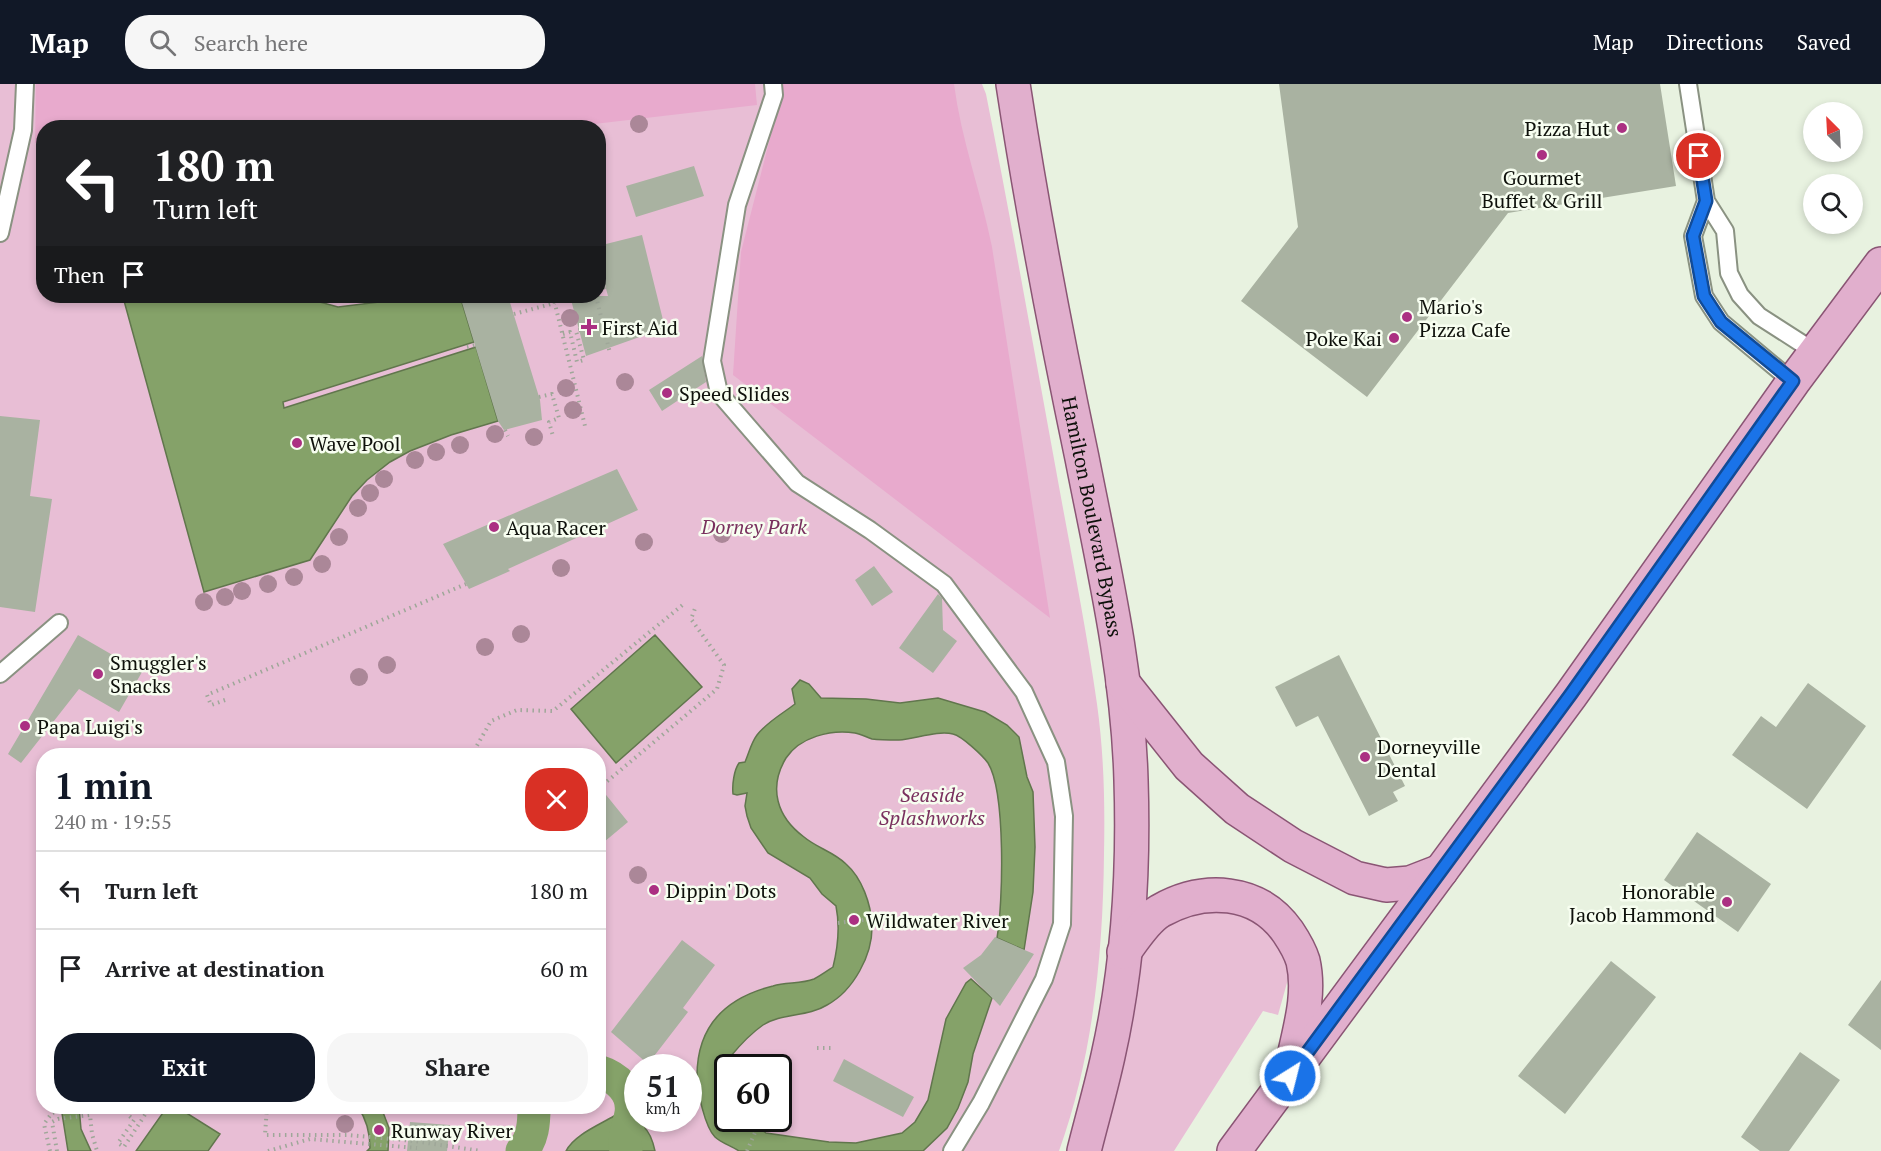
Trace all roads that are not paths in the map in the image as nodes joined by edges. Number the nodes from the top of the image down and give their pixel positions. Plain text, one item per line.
1 (25, 84) edge
2 (772, 84) edge
3 (1013, 84) edge
4 (1688, 84) edge
5 (1706, 201) junction
6 (0, 234) edge
7 (1881, 264) edge
8 (1815, 352) junction
9 (1793, 381) junction
10 (59, 622) dead end
11 (0, 674) edge
12 (1123, 683) junction
13 (1441, 871) junction
14 (1124, 952) junction
15 (1290, 1076) junction
16 (952, 1151) edge
17 (1084, 1151) edge
18 (1233, 1151) edge

1 - 6 lane
2 - 16 lane
3 - 12 main road, Hamilton Boulevard Bypass
4 - 5 lane
5 - 8 lane
5 - 9 lane
7 - 8 main road
8 - 9 main road
9 - 13 main road
10 - 11 lane
12 - 13 main road
12 - 14 main road, Hamilton Boulevard Bypass
13 - 15 main road
14 - 15 main road
14 - 17 main road, Hamilton Boulevard Bypass
15 - 18 main road

